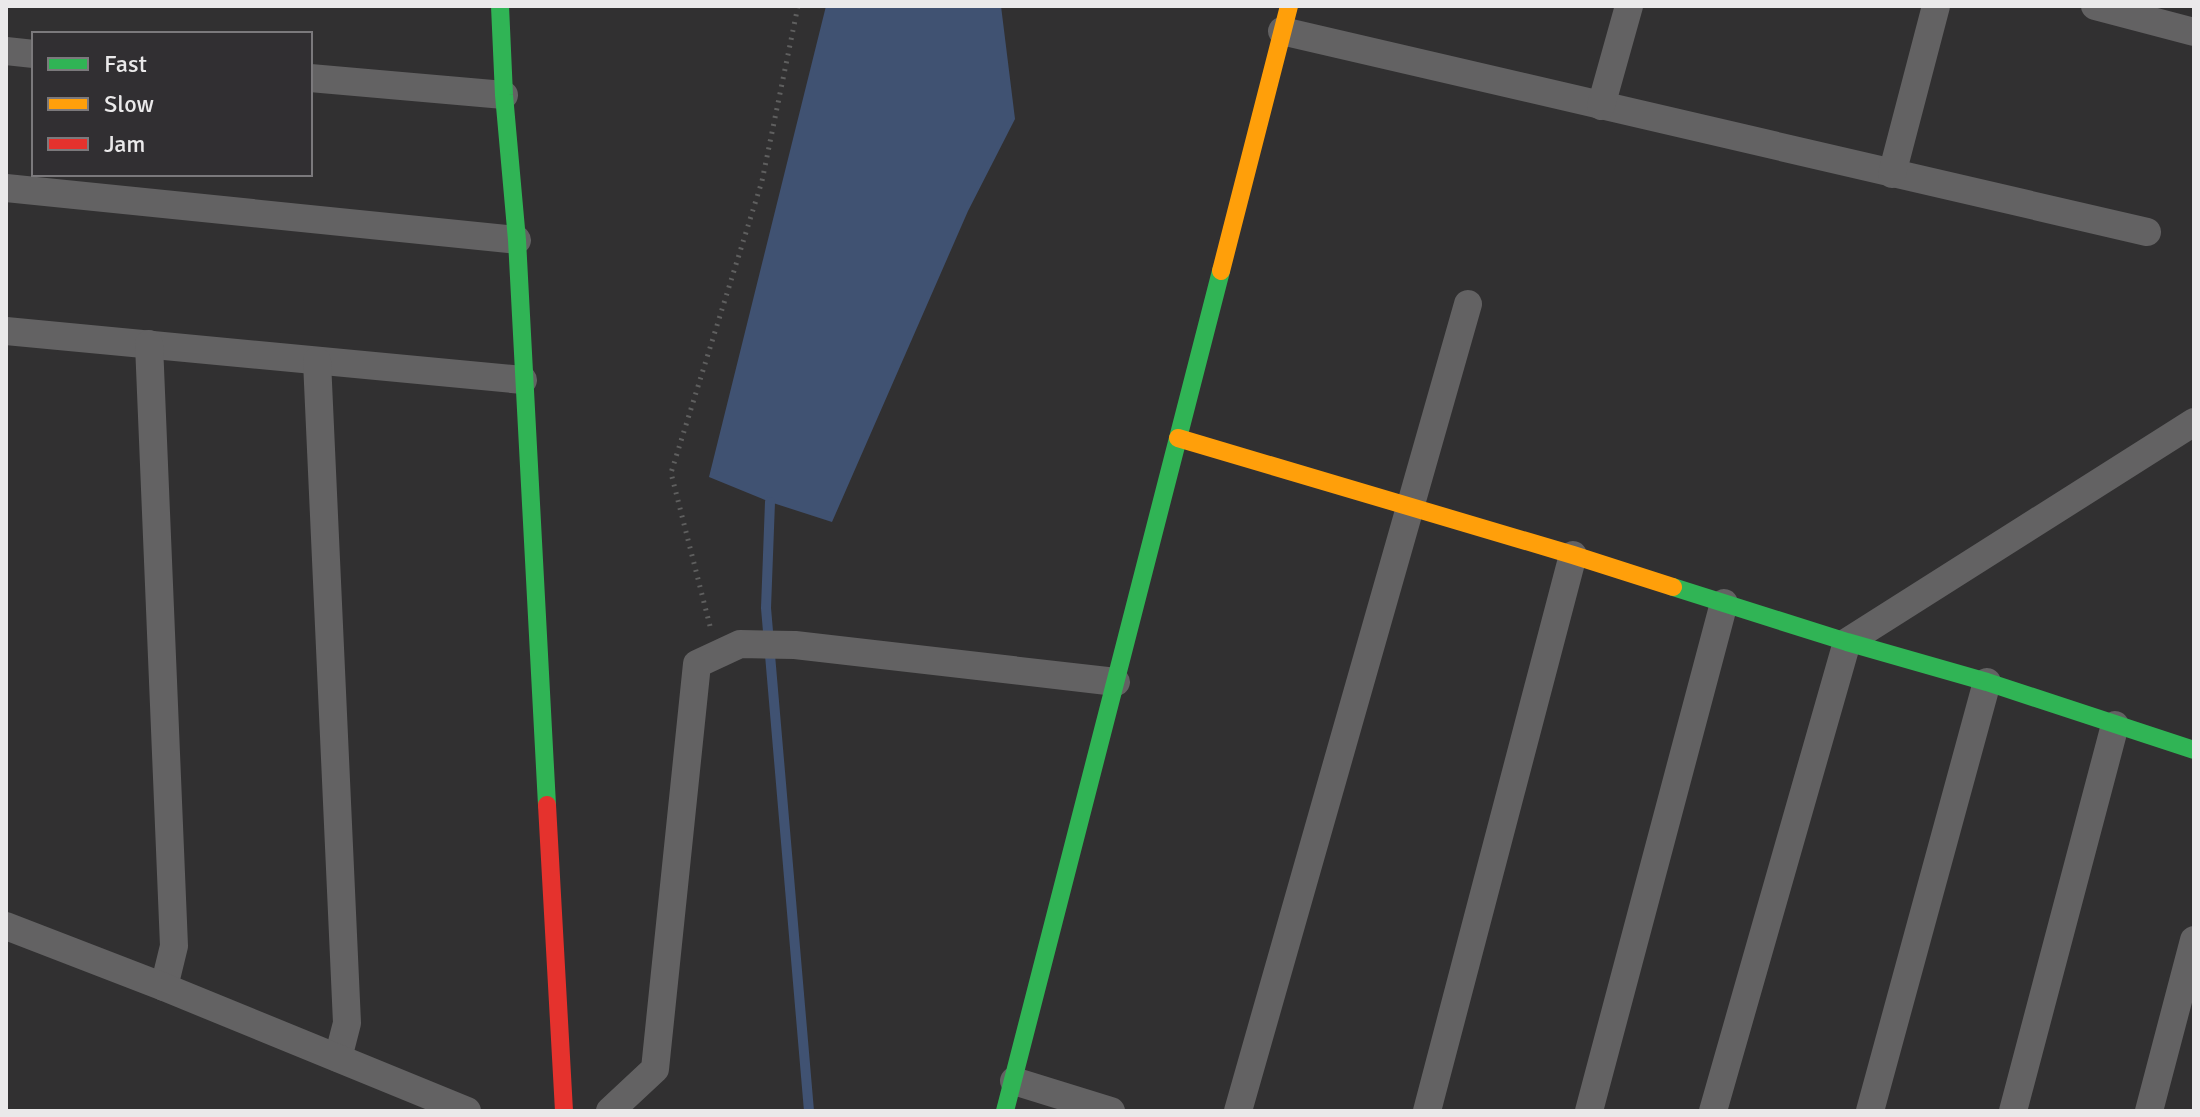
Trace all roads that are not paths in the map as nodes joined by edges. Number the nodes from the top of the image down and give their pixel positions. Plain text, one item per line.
1 (500, 6) edge
2 (1629, 6) edge
3 (1936, 6) edge
4 (2095, 6) edge
5 (1286, 18) edge
6 (2194, 32) edge
7 (6, 51) edge
8 (32, 54) edge
9 (312, 78) edge
10 (504, 95) junction
11 (1601, 106) junction
12 (1892, 174) junction
13 (6, 188) edge
14 (2147, 232) dead end
15 (517, 240) junction
16 (1468, 304) dead end
17 (6, 331) edge
18 (149, 344) junction
19 (317, 361) junction
20 (523, 380) junction
21 (2194, 422) edge
22 (1178, 438) junction
23 (1410, 507) junction
24 (1573, 555) junction
25 (1724, 603) junction
26 (1847, 642) junction
27 (1116, 682) junction
28 (1987, 682) junction
29 (2115, 725) junction
30 (2194, 750) edge
31 (6, 926) edge
32 (2194, 940) edge
33 (164, 987) junction
34 (338, 1058) junction
35 (1014, 1081) junction
36 (467, 1111) edge
37 (564, 1111) edge
38 (610, 1111) edge
39 (1005, 1111) edge
40 (1111, 1111) edge
41 (1238, 1111) edge
42 (1427, 1111) edge
43 (1589, 1111) edge
44 (1713, 1111) edge
45 (1870, 1111) edge
46 (2013, 1111) edge
47 (2149, 1111) edge

1 - 10 street
2 - 11 street
3 - 12 street
4 - 6 street
5 - 11 street
5 - 22 street
7 - 8 street
9 - 10 street
10 - 15 street
11 - 12 street
12 - 14 street
13 - 15 street
15 - 20 street
16 - 23 street
17 - 18 street
18 - 19 street
18 - 33 street
19 - 20 street
19 - 34 street
20 - 37 street
21 - 26 street
22 - 23 street
22 - 27 street
23 - 24 street
23 - 41 street
24 - 25 street
24 - 42 street
25 - 26 street
25 - 43 street
26 - 28 street
26 - 44 street
27 - 35 street
27 - 38 street
28 - 29 street
28 - 45 street
29 - 30 street
29 - 46 street
31 - 33 street
32 - 47 street
33 - 34 street
34 - 36 street
35 - 39 street
35 - 40 street

